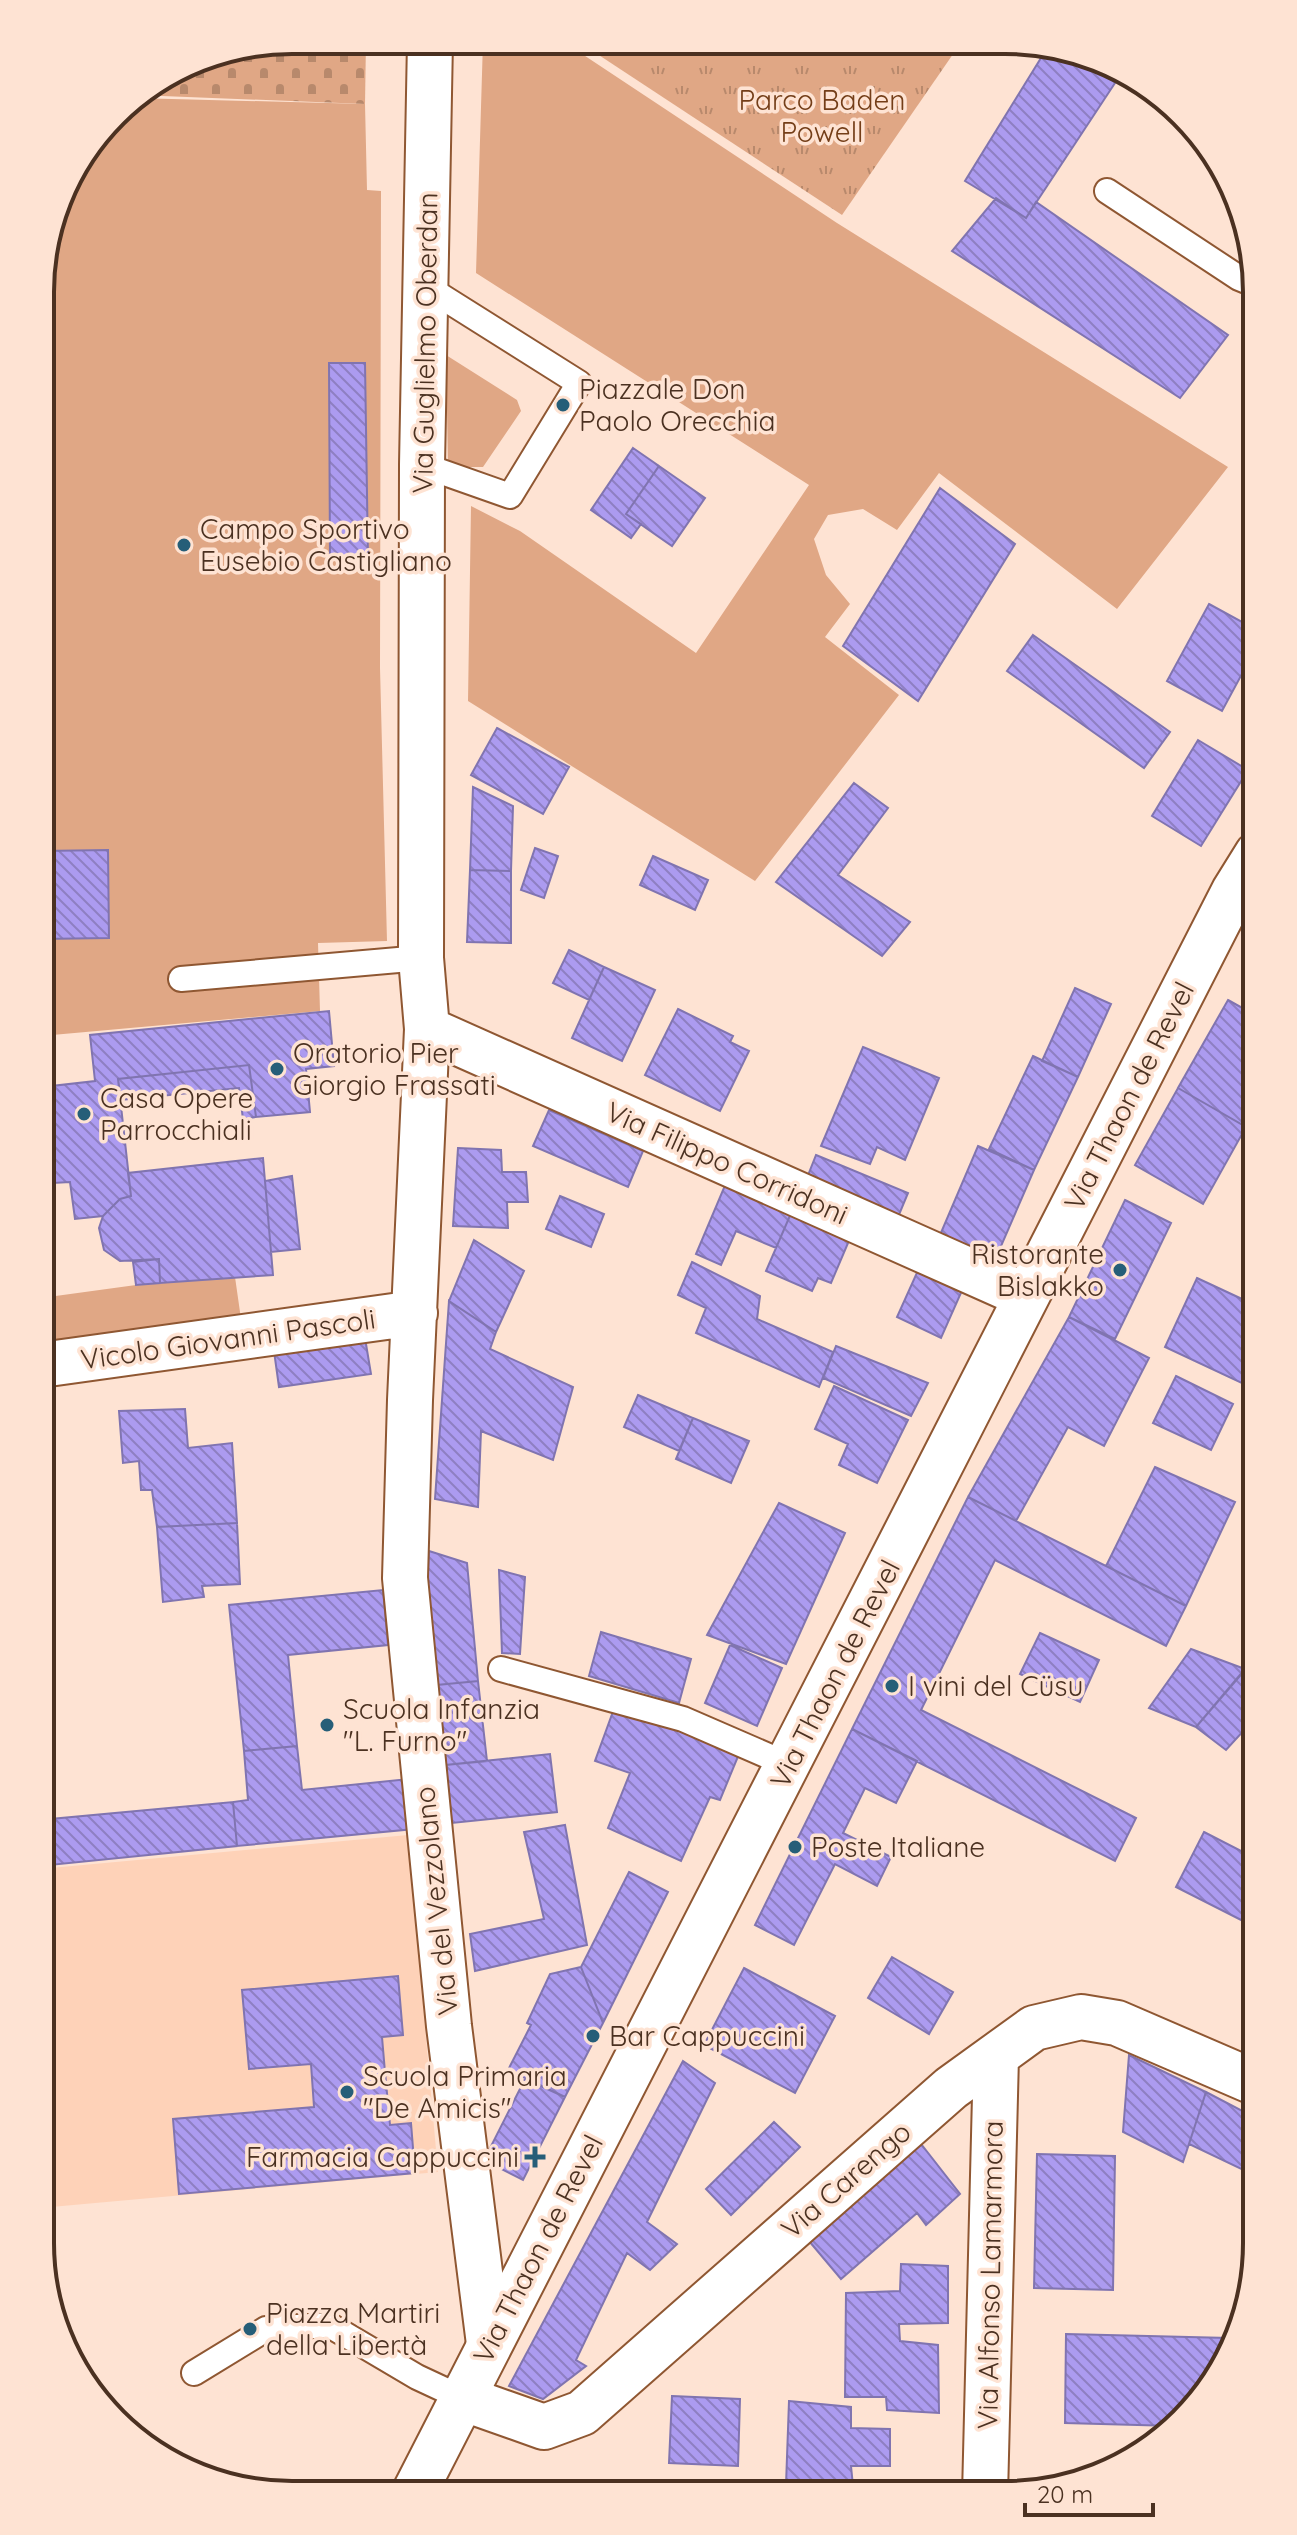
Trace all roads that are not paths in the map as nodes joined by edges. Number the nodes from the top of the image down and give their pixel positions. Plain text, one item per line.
1 (430, 54) edge
2 (1107, 191) dead end
3 (1242, 279) edge
4 (425, 286) junction
5 (422, 465) junction
6 (1243, 877) edge
7 (421, 958) junction
8 (181, 979) dead end
9 (427, 1029) junction
10 (1026, 1296) junction
11 (415, 1313) junction
12 (54, 1363) edge
13 (501, 1669) dead end
14 (789, 1765) junction
15 (996, 2056) junction
16 (1242, 2077) edge
17 (489, 2344) junction
18 (194, 2373) dead end
19 (462, 2398) junction
20 (420, 2481) edge
21 (985, 2481) edge

1 - 4 street, Via Guglielmo Oberdan
2 - 3 lane
4 - 5 street, Via Guglielmo Oberdan
4 - 5 lane
5 - 7 street, Via Guglielmo Oberdan
6 - 10 street, Via Thaon de Revel
7 - 8 lane
7 - 9 street, Via Guglielmo Oberdan
9 - 10 street, Via Filippo Corridoni
9 - 11 street, Via del Vezzolano
10 - 14 street, Via Thaon de Revel
11 - 12 street, Vicolo Giovanni Pascoli
11 - 17 street, Via del Vezzolano
13 - 14 lane
14 - 17 street, Via Thaon de Revel
15 - 16 street, Via Carengo
15 - 19 street, Via Carengo
15 - 21 street, Via Alfonso Lamarmora
17 - 19 street, Via Thaon de Revel
18 - 19 lane
19 - 20 street, Via Thaon de Revel

